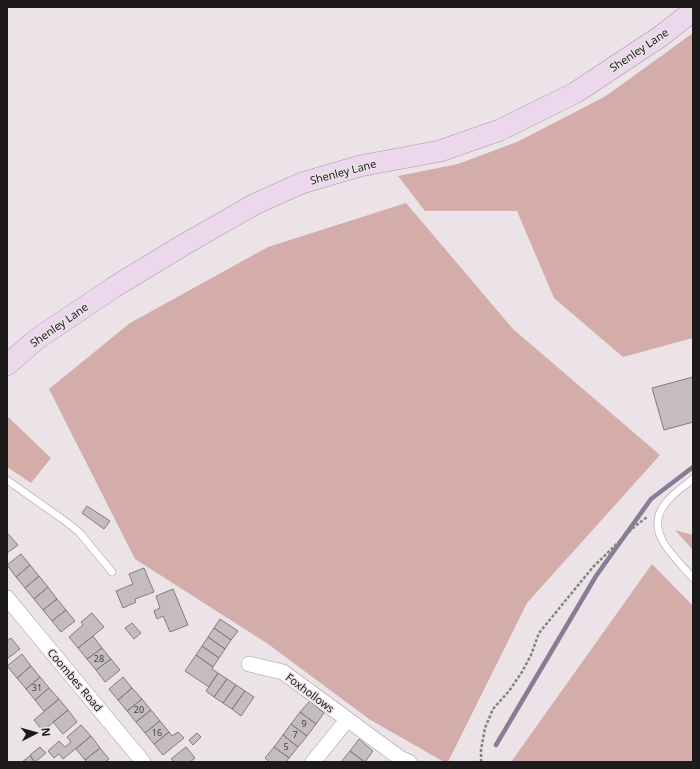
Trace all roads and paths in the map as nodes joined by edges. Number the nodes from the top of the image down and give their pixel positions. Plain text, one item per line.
1 (693, 11) edge
2 (7, 365) edge
3 (693, 479) edge
4 (7, 480) edge
5 (664, 505) junction
6 (112, 572) dead end
7 (693, 578) edge
8 (7, 598) edge
9 (248, 664) dead end
10 (347, 720) junction
11 (143, 762) edge
12 (313, 762) edge
13 (409, 762) edge
14 (481, 762) edge

1 - 2 main road, Shenley Lane
3 - 5 lane
4 - 6 lane
5 - 7 lane
5 - 14 path
8 - 11 street, Coombes Road
9 - 10 street, Foxhollows
10 - 12 street
10 - 13 street, Foxhollows

